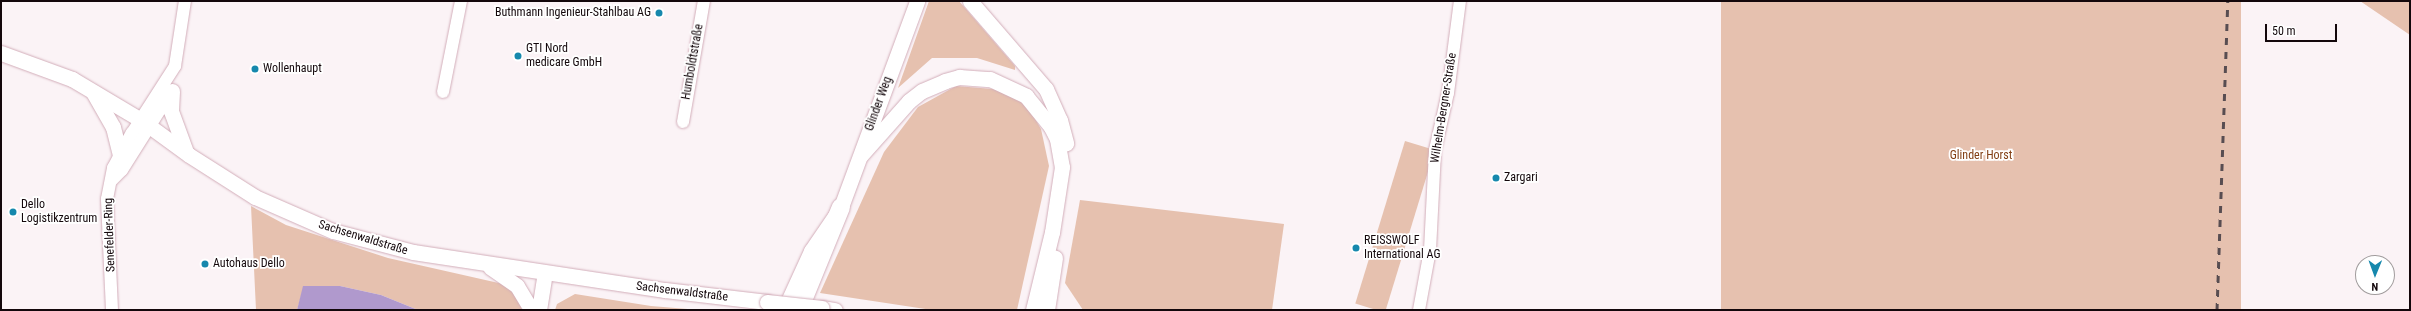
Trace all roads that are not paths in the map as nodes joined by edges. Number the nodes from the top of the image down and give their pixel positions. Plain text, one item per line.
1 (185, 1) edge
2 (461, 1) edge
3 (704, 1) edge
4 (917, 1) edge
5 (970, 1) edge
6 (1460, 1) edge
7 (1, 53) edge
8 (175, 66) junction
9 (91, 89) junction
10 (172, 91) junction
11 (443, 92) dead end
12 (683, 122) dead end
13 (146, 124) junction
14 (186, 153) junction
15 (120, 155) junction
16 (861, 155) junction
17 (112, 180) junction
18 (841, 207) junction
19 (485, 264) junction
20 (546, 273) junction
21 (532, 308) edge
22 (1049, 308) edge
23 (828, 309) edge
24 (112, 310) edge
25 (784, 310) edge
26 (799, 310) edge
27 (1033, 310) edge
28 (1419, 310) edge

1 - 8 street
2 - 11 street
3 - 12 street, Humboldtstraße
4 - 16 main road, Glinder Weg
5 - 22 main road
6 - 28 street, Wilhelm-Bergner-Straße
7 - 9 main road, Sachsenwaldstraße
8 - 10 street
8 - 13 street
9 - 13 main road, Sachsenwaldstraße
9 - 15 main road
10 - 13 street
10 - 14 main road
13 - 14 main road, Sachsenwaldstraße
13 - 15 street, Senefelder-Ring
13 - 17 street
14 - 19 main road, Sachsenwaldstraße
15 - 17 street, Senefelder-Ring
16 - 18 main road, Glinder Weg
16 - 27 main road
17 - 24 street, Senefelder-Ring
18 - 25 main road, Glinder Weg
18 - 26 highway
19 - 20 main road, Sachsenwaldstraße
19 - 21 main road
20 - 21 main road
20 - 23 main road, Sachsenwaldstraße, bridge

